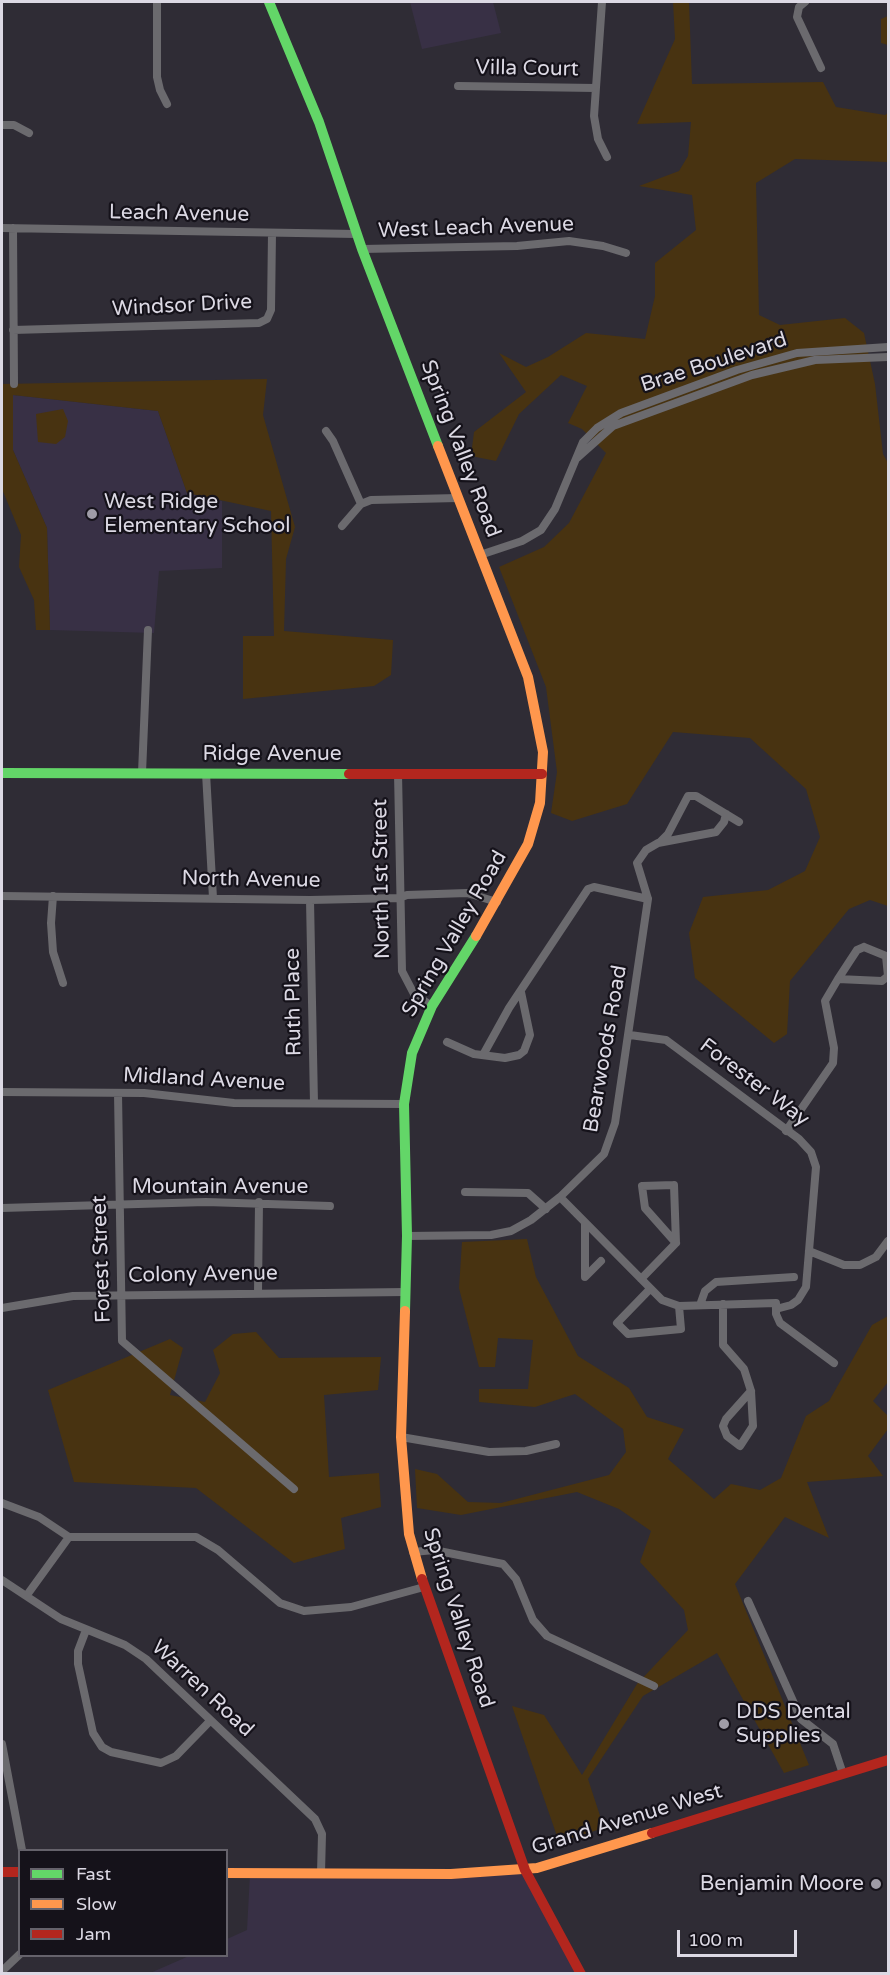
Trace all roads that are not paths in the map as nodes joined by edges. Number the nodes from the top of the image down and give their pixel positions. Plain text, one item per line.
1 (157, 2) edge
2 (269, 2) edge
3 (602, 2) edge
4 (805, 2) edge
5 (821, 68) dead end
6 (458, 86) dead end
7 (595, 88) junction
8 (167, 104) dead end
9 (2, 125) edge
10 (29, 133) dead end
11 (607, 157) dead end
12 (2, 228) edge
13 (13, 228) junction
14 (272, 234) junction
15 (356, 234) junction
16 (362, 249) junction
17 (626, 253) dead end
18 (14, 330) junction
19 (888, 347) edge
20 (888, 357) edge
21 (14, 384) dead end
22 (326, 431) dead end
23 (574, 461) junction
24 (458, 498) junction
25 (361, 504) junction
26 (342, 526) dead end
27 (480, 555) junction
28 (148, 630) dead end
29 (2, 773) edge
30 (142, 773) junction
31 (206, 773) junction
32 (399, 773) junction
33 (542, 774) junction
34 (726, 814) junction
35 (739, 822) dead end
36 (658, 843) junction
37 (2, 896) edge
38 (53, 896) junction
39 (213, 898) junction
40 (399, 898) junction
41 (648, 899) junction
42 (310, 900) junction
43 (497, 902) junction
44 (838, 979) junction
45 (63, 983) dead end
46 (521, 992) junction
47 (432, 1006) junction
48 (630, 1035) junction
49 (447, 1042) dead end
50 (483, 1055) junction
51 (2, 1092) edge
52 (118, 1093) junction
53 (314, 1103) junction
54 (404, 1104) junction
55 (786, 1131) junction
56 (465, 1192) dead end
57 (560, 1197) junction
58 (259, 1202) junction
59 (118, 1205) junction
60 (330, 1206) dead end
61 (2, 1208) edge
62 (546, 1209) junction
63 (585, 1223) junction
64 (406, 1236) junction
65 (888, 1240) edge
66 (676, 1243) junction
67 (809, 1251) junction
68 (601, 1261) dead end
69 (794, 1277) dead end
70 (641, 1279) junction
71 (651, 1289) junction
72 (406, 1292) junction
73 (258, 1293) junction
74 (122, 1294) junction
75 (723, 1304) junction
76 (700, 1305) junction
77 (679, 1306) junction
78 (2, 1308) edge
79 (776, 1309) junction
80 (834, 1363) dead end
81 (751, 1391) junction
82 (401, 1437) junction
83 (556, 1444) dead end
84 (294, 1489) dead end
85 (2, 1503) edge
86 (69, 1537) junction
87 (413, 1552) junction
88 (2, 1580) edge
89 (424, 1587) junction
90 (27, 1595) junction
91 (748, 1601) dead end
92 (86, 1630) junction
93 (654, 1686) dead end
94 (210, 1720) junction
95 (2, 1744) edge
96 (888, 1760) edge
97 (843, 1774) junction
98 (22, 1849) edge
99 (525, 1870) junction
100 (2, 1872) edge
101 (18, 1872) edge
102 (228, 1873) edge
103 (321, 1874) junction
104 (18, 1956) edge
105 (2, 1971) edge
106 (581, 1974) edge

1 - 8 street
2 - 15 street, Spring Valley Road
3 - 7 street
4 - 5 street
6 - 7 street, Villa Court
7 - 11 street
9 - 10 street
12 - 13 street, Leach Avenue
13 - 14 street, Leach Avenue
13 - 18 street
14 - 15 street, Leach Avenue
14 - 18 street, Windsor Drive
15 - 16 street, Spring Valley Road
16 - 17 street, West Leach Avenue
16 - 24 street, Spring Valley Road
18 - 21 street
19 - 23 street, Brae Boulevard
20 - 23 street, Brae Boulevard
22 - 25 street
23 - 27 street, Brae Boulevard
24 - 25 street
24 - 27 street, Spring Valley Road
25 - 26 street
27 - 33 street, Spring Valley Road
28 - 30 street
29 - 30 street, Ridge Avenue
30 - 31 street, Ridge Avenue
31 - 32 street, Ridge Avenue
31 - 39 street
32 - 33 street, Ridge Avenue
32 - 40 street, North 1st Street
33 - 43 street, Spring Valley Road
34 - 35 street, Bearwoods Road
34 - 36 street
34 - 36 street, Bearwoods Road
36 - 41 street, Bearwoods Road
37 - 38 street, North Avenue
38 - 39 street, North Avenue
38 - 45 street
39 - 42 street, North Avenue
40 - 42 street, North Avenue
40 - 43 street, North Avenue
40 - 47 street, North 1st Street
41 - 46 street
41 - 48 street, Bearwoods Road
42 - 53 street, Ruth Place
43 - 47 street, Spring Valley Road
44 - 44 street
44 - 55 street
46 - 50 street
46 - 50 street
47 - 54 street, Spring Valley Road
48 - 55 street, Forester Way
48 - 57 street, Bearwoods Road
49 - 50 street
51 - 52 street, Midland Avenue
52 - 53 street, Midland Avenue
52 - 59 street, Forest Street
53 - 54 street, Midland Avenue
54 - 64 street, Spring Valley Road
55 - 67 street, Forester Way
56 - 62 street
57 - 62 street, Bearwoods Road
57 - 63 street
58 - 59 street, Mountain Avenue
58 - 60 street, Mountain Avenue
58 - 73 street
59 - 61 street, Mountain Avenue
59 - 74 street, Forest Street
62 - 64 street, Bearwoods Road
63 - 68 street
63 - 70 street
64 - 72 street, Spring Valley Road
65 - 67 street
66 - 66 street
66 - 70 street
67 - 79 street, Forester Way
69 - 76 street
70 - 71 street
71 - 77 street
71 - 77 street
72 - 73 street, Colony Avenue
72 - 82 street, Spring Valley Road
73 - 74 street, Colony Avenue
74 - 78 street, Colony Avenue
74 - 84 street, Forest Street
75 - 76 street
75 - 79 street
75 - 81 street
76 - 77 street
79 - 80 street
81 - 81 street
82 - 83 street
82 - 87 street, Spring Valley Road
85 - 86 street
86 - 89 street
86 - 90 street
87 - 89 street, Spring Valley Road
87 - 93 street
88 - 90 street, Warren Road
89 - 99 street, Spring Valley Road
90 - 92 street, Warren Road
91 - 97 street
92 - 94 street, Warren Road
92 - 94 street
94 - 103 street, Warren Road
95 - 98 street
96 - 97 street, Grand Avenue West
97 - 99 street, Grand Avenue West
99 - 103 street, Grand Avenue West
99 - 106 street, Spring Valley Road
100 - 101 street
102 - 103 street, Grand Avenue West
104 - 105 street

